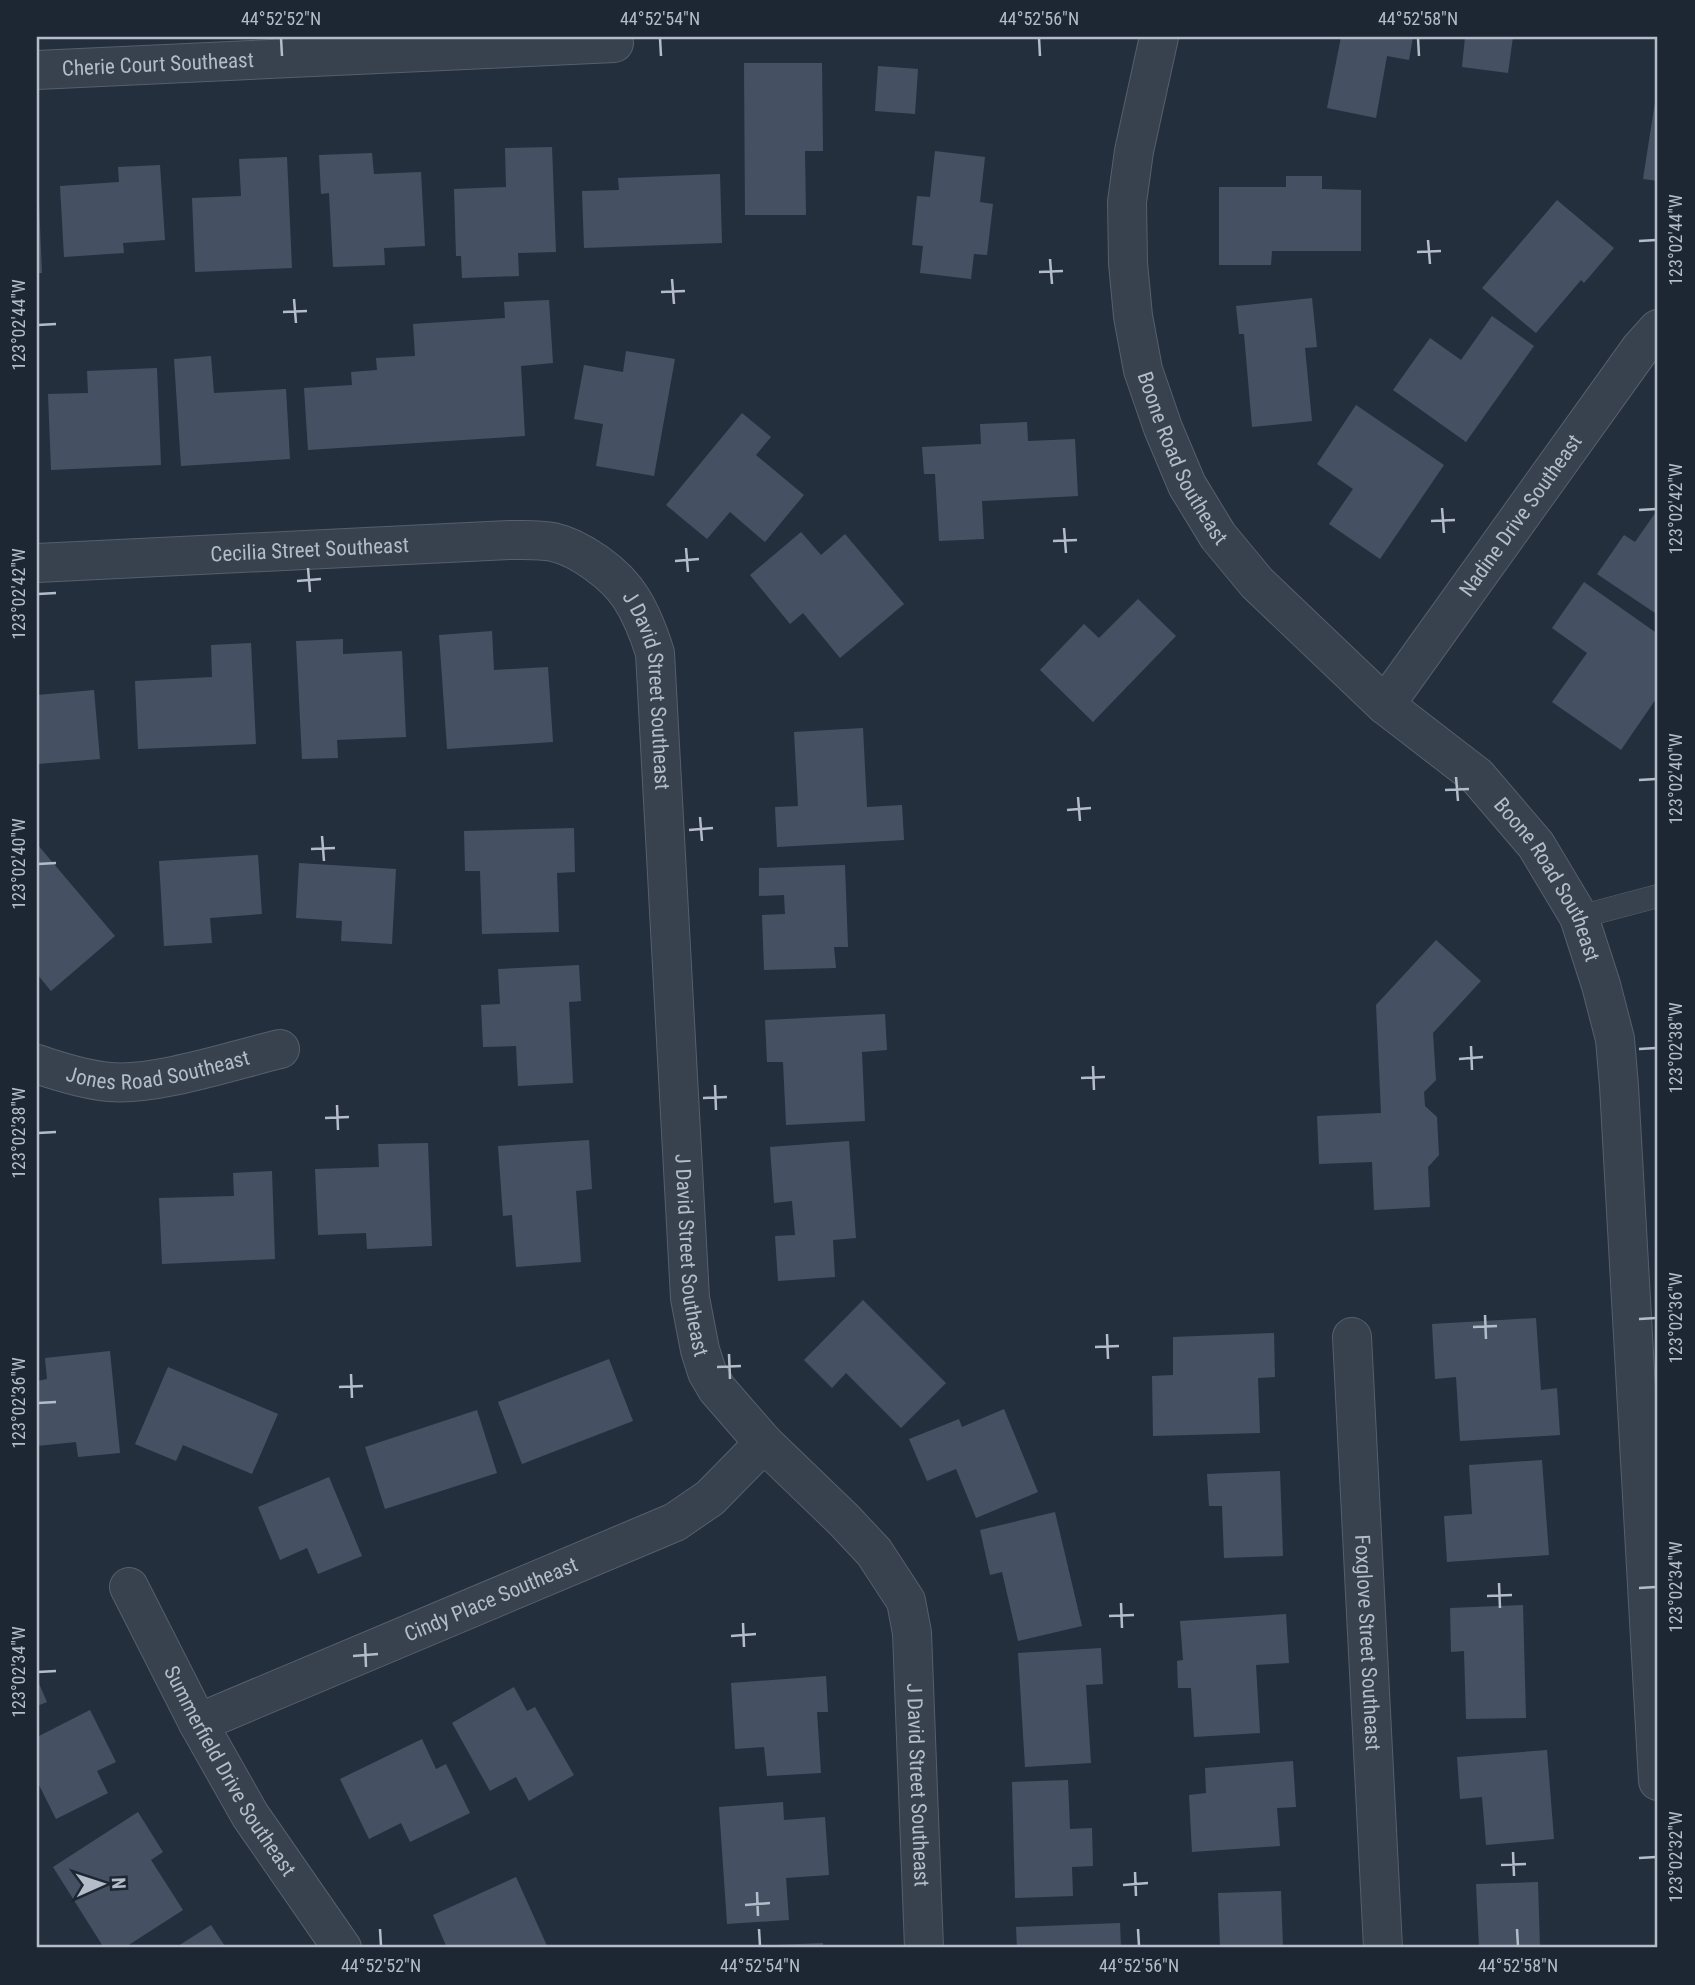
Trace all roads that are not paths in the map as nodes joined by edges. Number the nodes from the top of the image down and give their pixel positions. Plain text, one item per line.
1 (1159, 37) edge
2 (614, 43) dead end
3 (37, 70) edge
4 (1658, 329) edge
5 (582, 552) joint
6 (37, 563) edge
7 (1385, 705) junction
8 (1658, 896) edge
9 (1578, 917) junction
10 (280, 1049) dead end
11 (37, 1064) edge
12 (1352, 1337) dead end
13 (764, 1443) junction
14 (129, 1587) dead end
15 (1655, 1660) edge
16 (198, 1723) junction
17 (1658, 1781) edge
18 (342, 1948) edge
19 (923, 1948) edge
20 (1383, 1948) edge

1 - 7 street, Boone Road Southeast
2 - 3 street, Cherie Court Southeast
4 - 7 street, Nadine Drive Southeast
5 - 6 street, Cecilia Street Southeast
5 - 13 street, J David Street Southeast
7 - 9 street, Boone Road Southeast
8 - 9 lane
9 - 15 street, Boone Road Southeast
10 - 11 street, Jones Road Southeast
12 - 20 street, Foxglove Street Southeast
13 - 16 street, Cindy Place Southeast
13 - 19 street, J David Street Southeast
14 - 16 street, Summerfield Drive Southeast
15 - 17 street, Boone Road Southeast
16 - 18 street, Summerfield Drive Southeast

